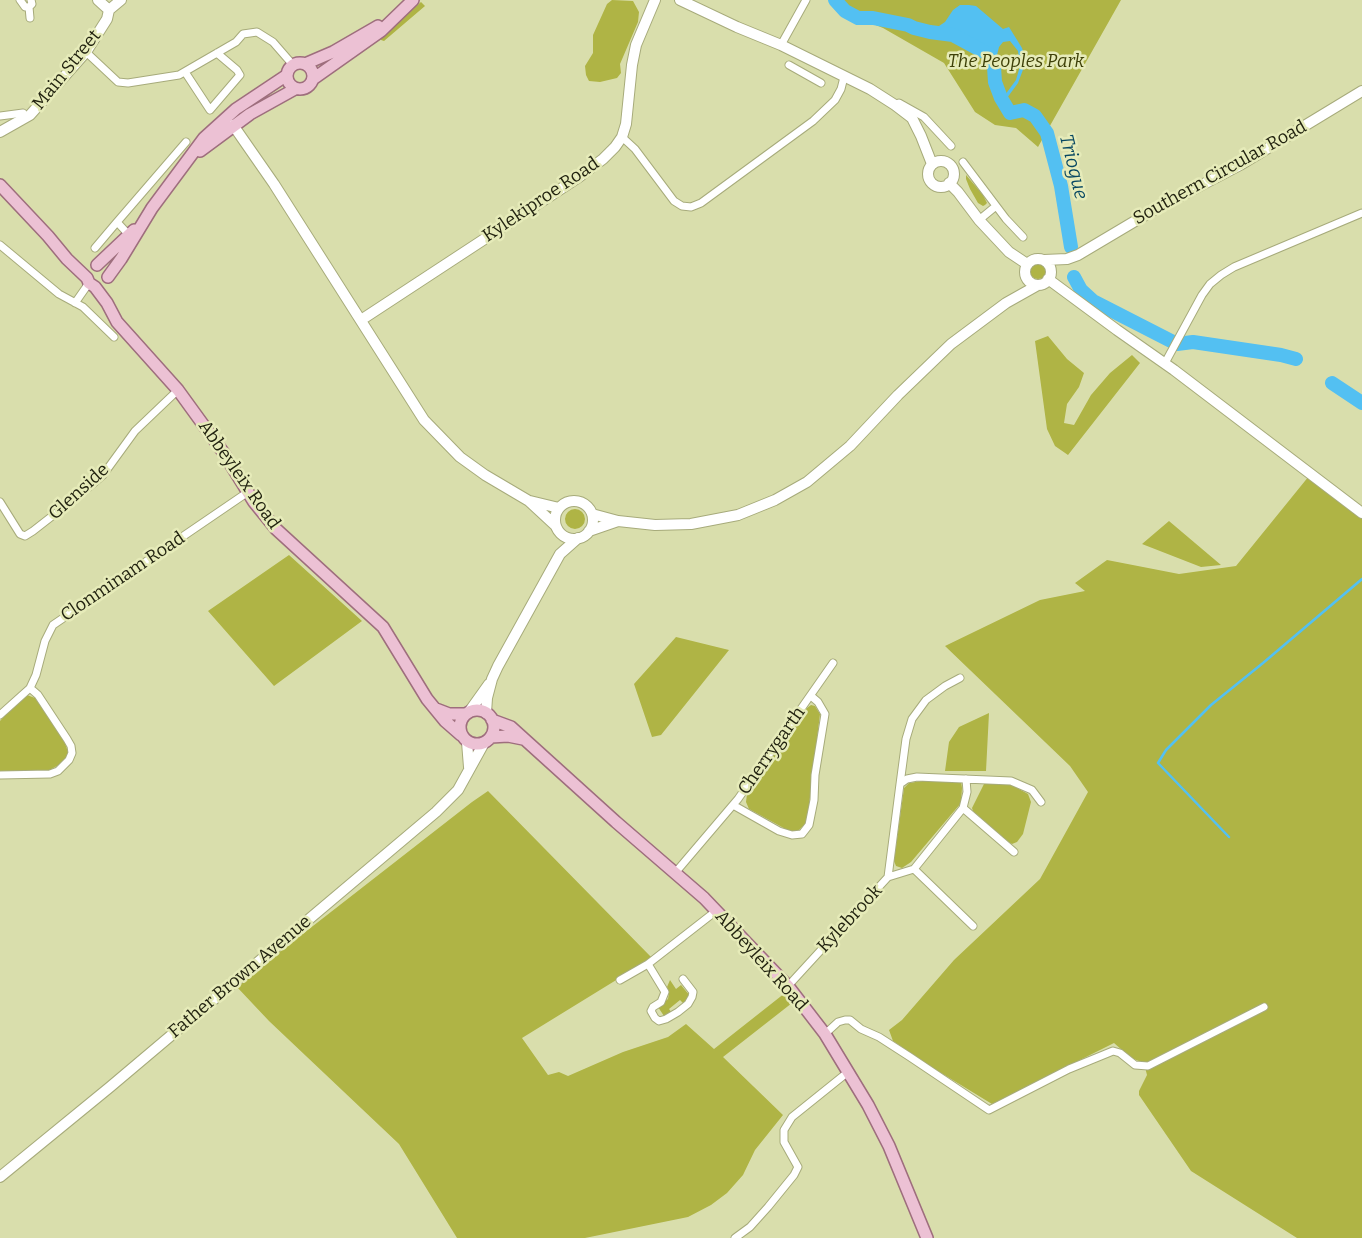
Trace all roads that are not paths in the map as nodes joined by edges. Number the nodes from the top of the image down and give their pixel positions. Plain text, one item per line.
1 (20, 0) edge
2 (98, 0) edge
3 (121, 0) edge
4 (413, 0) edge
5 (655, 0) edge
6 (680, 0) edge
7 (806, 0) edge
8 (30, 4) edge
9 (109, 10) junction
10 (396, 14) junction
11 (30, 18) dead end
12 (781, 46) junction
13 (83, 52) junction
14 (218, 53) junction
15 (805, 57) junction
16 (305, 64) junction
17 (789, 65) dead end
18 (290, 70) junction
19 (185, 72) junction
20 (801, 72) junction
21 (844, 77) junction
22 (313, 79) junction
23 (821, 83) dead end
24 (295, 89) junction
25 (1362, 91) edge
26 (895, 105) junction
27 (27, 114) junction
28 (0, 116) edge
29 (233, 125) junction
30 (0, 132) edge
31 (622, 137) junction
32 (186, 142) dead end
33 (951, 146) dead end
34 (190, 159) junction
35 (963, 162) dead end
36 (932, 164) junction
37 (949, 183) junction
38 (0, 185) edge
39 (996, 206) junction
40 (1362, 213) edge
41 (147, 217) junction
42 (979, 220) junction
43 (117, 222) junction
44 (129, 235) junction
45 (1022, 237) dead end
46 (0, 245) edge
47 (95, 248) dead end
48 (1067, 259) junction
49 (1044, 260) junction
50 (1027, 264) junction
51 (92, 276) junction
52 (1049, 276) junction
53 (1026, 278) junction
54 (107, 280) junction
55 (1038, 285) junction
56 (75, 303) junction
57 (107, 303) junction
58 (1006, 303) junction
59 (361, 320) junction
60 (114, 336) dead end
61 (1165, 363) junction
62 (178, 390) junction
63 (248, 492) junction
64 (529, 501) junction
65 (0, 502) edge
66 (559, 508) junction
67 (1362, 513) edge
68 (592, 514) junction
69 (618, 521) junction
70 (559, 530) junction
71 (589, 531) junction
72 (578, 538) junction
73 (560, 554) junction
74 (833, 663) dead end
75 (960, 678) dead end
76 (492, 680) junction
77 (30, 688) junction
78 (811, 696) junction
79 (436, 709) junction
80 (467, 713) junction
81 (0, 714) edge
82 (489, 716) junction
83 (464, 738) junction
84 (524, 739) junction
85 (488, 740) junction
86 (469, 767) junction
87 (0, 775) edge
88 (966, 778) junction
89 (900, 784) junction
90 (1041, 802) dead end
91 (734, 805) junction
92 (963, 808) junction
93 (1014, 852) dead end
94 (914, 868) junction
95 (675, 873) junction
96 (888, 877) junction
97 (716, 911) junction
98 (974, 926) dead end
99 (648, 964) junction
100 (683, 979) dead end
101 (620, 980) dead end
102 (788, 986) junction
103 (1264, 1006) dead end
104 (825, 1034) junction
105 (848, 1072) junction
106 (0, 1177) edge
107 (735, 1238) edge
108 (927, 1238) edge

1 - 8 street
2 - 9 main road
3 - 9 main road, Main Street
4 - 10 main road
5 - 31 main road, Kylekiproe Road
6 - 12 main road
7 - 12 street
8 - 11 street
9 - 13 main road, Main Street
10 - 16 main road
10 - 22 main road
12 - 15 main road
13 - 19 street
13 - 27 main road, Main Street
14 - 18 street
14 - 19 street
14 - 19 street
15 - 20 street
15 - 21 main road
16 - 18 main road
16 - 22 main road
17 - 20 street
18 - 24 main road
18 - 34 main road
20 - 23 street
21 - 26 main road
21 - 31 street
22 - 24 main road
24 - 29 main road
25 - 48 main road, Southern Circular Road
26 - 33 street
26 - 36 main road
27 - 28 street
27 - 30 main road, Main Street
29 - 34 main road
29 - 59 main road
31 - 59 main road, Kylekiproe Road
32 - 43 street
34 - 41 main road
35 - 39 street
36 - 37 main road
36 - 37 main road
37 - 42 main road
38 - 51 main road
39 - 42 street
39 - 45 street
40 - 61 street
41 - 44 main road
41 - 54 main road
42 - 50 main road
43 - 44 street
43 - 47 street
44 - 51 main road
46 - 56 street
48 - 49 main road
48 - 52 main road
49 - 50 main road
49 - 52 main road
50 - 53 main road
51 - 54 main road
51 - 54 main road
51 - 56 street
51 - 57 main road, Abbeyleix Road
52 - 55 main road
52 - 61 main road
53 - 55 main road
53 - 58 main road
54 - 57 main road
55 - 58 main road
56 - 60 street
57 - 62 main road, Abbeyleix Road
58 - 69 main road
59 - 64 main road
61 - 67 main road
62 - 63 main road, Abbeyleix Road
62 - 65 street, Glenside
63 - 77 street, Clonminam Road
63 - 79 main road, Abbeyleix Road
64 - 66 main road
64 - 70 main road
66 - 68 main road
66 - 70 main road
68 - 69 main road
68 - 71 main road
69 - 71 main road
70 - 72 main road
70 - 73 main road
71 - 72 main road
72 - 73 main road
73 - 76 main road
74 - 78 street, Cherrygarth
75 - 89 street, Kylebrook
76 - 80 main road
76 - 82 main road
77 - 81 street
77 - 87 street
78 - 91 street, Cherrygarth
78 - 91 street, Cherrygarth
79 - 80 main road
79 - 83 main road, Abbeyleix Road
80 - 82 main road
80 - 83 main road
82 - 84 main road, Abbeyleix Road
82 - 85 main road
83 - 85 main road
83 - 86 main road
84 - 85 main road
84 - 95 main road, Abbeyleix Road
85 - 86 main road, Father Brown Avenue
86 - 106 main road, Father Brown Avenue
88 - 89 street
88 - 90 street
88 - 92 street
89 - 96 street, Kylebrook
91 - 95 street, Cherrygarth
92 - 93 street
92 - 94 street
94 - 96 street
94 - 98 street
95 - 97 main road, Abbeyleix Road
96 - 102 street, Kylebrook
97 - 99 street
97 - 102 main road, Abbeyleix Road
99 - 100 street
99 - 101 street
102 - 104 main road, Abbeyleix Road
103 - 104 street
104 - 105 main road, Abbeyleix Road
105 - 107 street
105 - 108 main road, Abbeyleix Road

